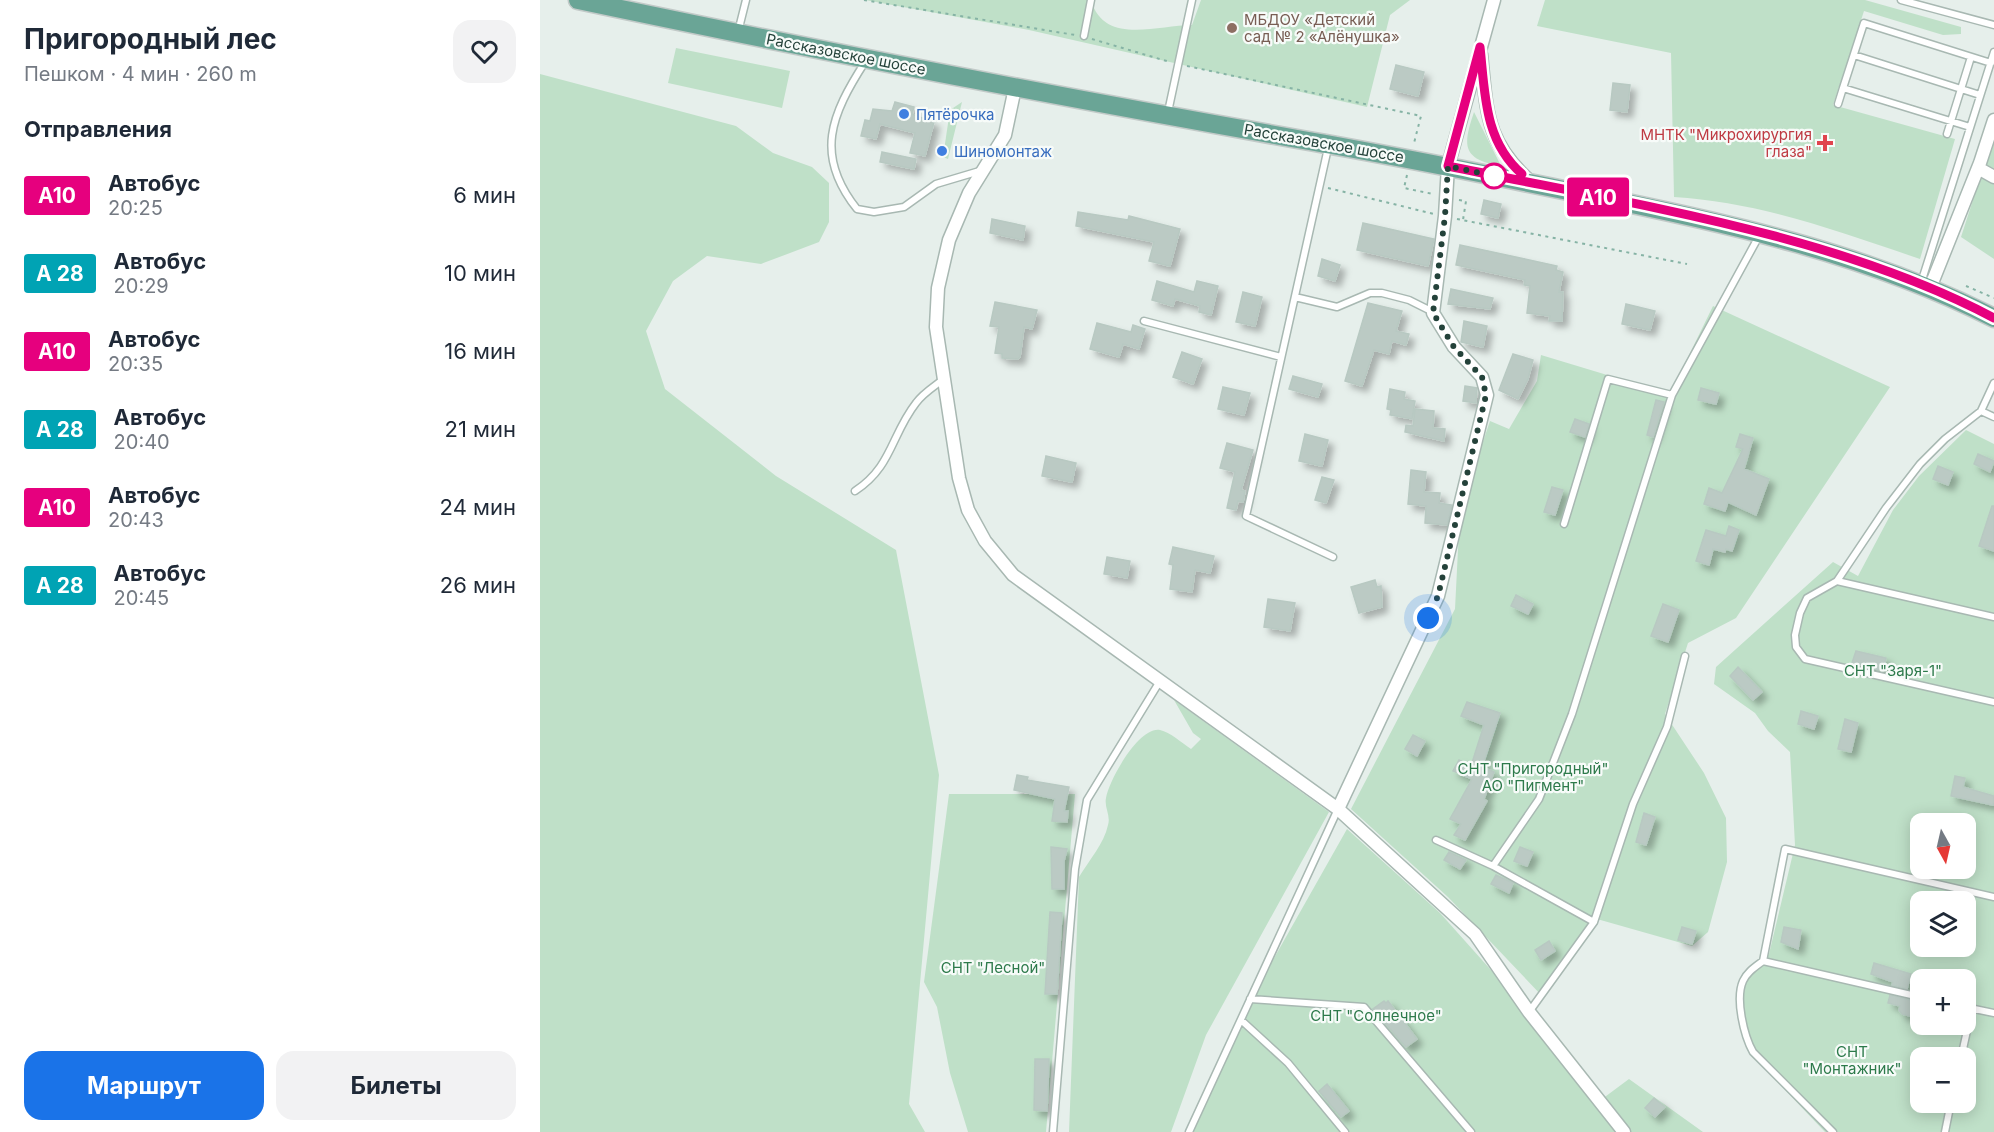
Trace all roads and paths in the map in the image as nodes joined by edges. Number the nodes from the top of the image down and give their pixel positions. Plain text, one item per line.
1 (578, 0) edge
2 (746, 0) edge
3 (864, 0) edge
4 (1091, 0) edge
5 (1192, 0) edge
6 (1494, 0) edge
7 (1901, 0) edge
8 (1994, 25) edge
9 (738, 33) junction
10 (1084, 36) junction
11 (1480, 47) junction
12 (1994, 52) edge
13 (1854, 55) junction
14 (1971, 57) junction
15 (867, 58) junction
16 (1991, 63) junction
17 (1178, 64) junction
18 (1015, 88) junction
19 (1844, 88) junction
20 (1961, 89) junction
21 (1980, 95) junction
22 (1838, 104) dead end
23 (1167, 116) junction
24 (1994, 120) edge
25 (1951, 121) junction
26 (1970, 127) junction
27 (1947, 134) dead end
28 (1328, 144) junction
29 (1410, 158) junction
30 (1448, 166) junction
31 (1978, 168) junction
32 (983, 170) junction
33 (1994, 177) edge
34 (1534, 184) junction
35 (1320, 186) junction
36 (1446, 197) junction
37 (1445, 216) junction
38 (1462, 220) junction
39 (1760, 234) junction
40 (1687, 264) dead end
41 (1925, 286) junction
42 (1295, 297) junction
43 (1433, 313) junction
44 (1994, 318) edge
45 (1144, 321) dead end
46 (1281, 357) junction
47 (945, 378) junction
48 (1994, 383) edge
49 (1672, 395) junction
50 (1981, 411) junction
51 (1994, 417) edge
52 (855, 491) dead end
53 (1564, 524) dead end
54 (1333, 557) dead end
55 (1837, 581) junction
56 (1994, 617) edge
57 (1685, 656) dead end
58 (1160, 680) junction
59 (1994, 702) edge
60 (1338, 809) junction
61 (1436, 840) dead end
62 (1493, 866) junction
63 (1994, 897) edge
64 (1594, 922) junction
65 (1763, 961) junction
66 (1910, 995) edge
67 (1250, 999) junction
68 (1976, 1008) edge
69 (1529, 1012) junction
70 (1994, 1012) edge
71 (1241, 1020) junction
72 (1949, 1113) edge
73 (1053, 1132) edge
74 (1189, 1132) edge
75 (1345, 1132) edge
76 (1471, 1132) edge
77 (1624, 1132) edge
78 (1833, 1132) edge
79 (1945, 1132) edge

1 - 9 main road, Рассказовское шоссе
2 - 9 lane
3 - 10 path
4 - 10 lane
5 - 17 lane
6 - 11 street
7 - 8 lane
9 - 15 main road, Рассказовское шоссе
10 - 17 path
11 - 30 street
11 - 34 street
12 - 16 lane
13 - 14 lane
13 - 19 lane
13 - 20 lane
14 - 16 lane
14 - 20 lane
15 - 18 main road, Рассказовское шоссе
15 - 32 lane
16 - 21 lane
17 - 23 lane
17 - 29 path
18 - 23 main road, Рассказовское шоссе
18 - 32 street
19 - 22 lane
19 - 25 lane
20 - 21 lane
20 - 25 lane
21 - 26 lane
23 - 28 main road, Рассказовское шоссе
24 - 31 street
25 - 26 lane
25 - 27 lane
26 - 41 lane
28 - 29 main road, Рассказовское шоссе
28 - 35 lane
29 - 30 main road, Рассказовское шоссе
29 - 36 path
30 - 34 main road, Рассказовское шоссе
30 - 36 street
31 - 33 street
31 - 41 street
32 - 47 street
34 - 39 main road, Рассказовское шоссе
35 - 37 path
35 - 42 lane
36 - 37 street
36 - 38 path
37 - 38 path
37 - 43 street
38 - 40 path
39 - 41 main road, Рассказовское шоссе
39 - 49 lane
41 - 44 main road, Рассказовское шоссе
42 - 43 lane
42 - 46 lane
43 - 60 street
45 - 46 lane
46 - 54 lane
47 - 52 lane
47 - 58 street
48 - 50 lane
49 - 53 lane
49 - 62 lane
50 - 51 lane
50 - 55 lane
55 - 56 lane
55 - 59 lane
57 - 64 lane
58 - 60 street
58 - 73 lane
60 - 67 lane
60 - 69 street
61 - 62 lane
62 - 64 lane
63 - 65 lane
64 - 69 lane
65 - 66 lane
65 - 78 lane
67 - 71 lane
67 - 76 lane
68 - 70 lane
69 - 77 street
71 - 74 lane
71 - 75 lane
72 - 79 lane

